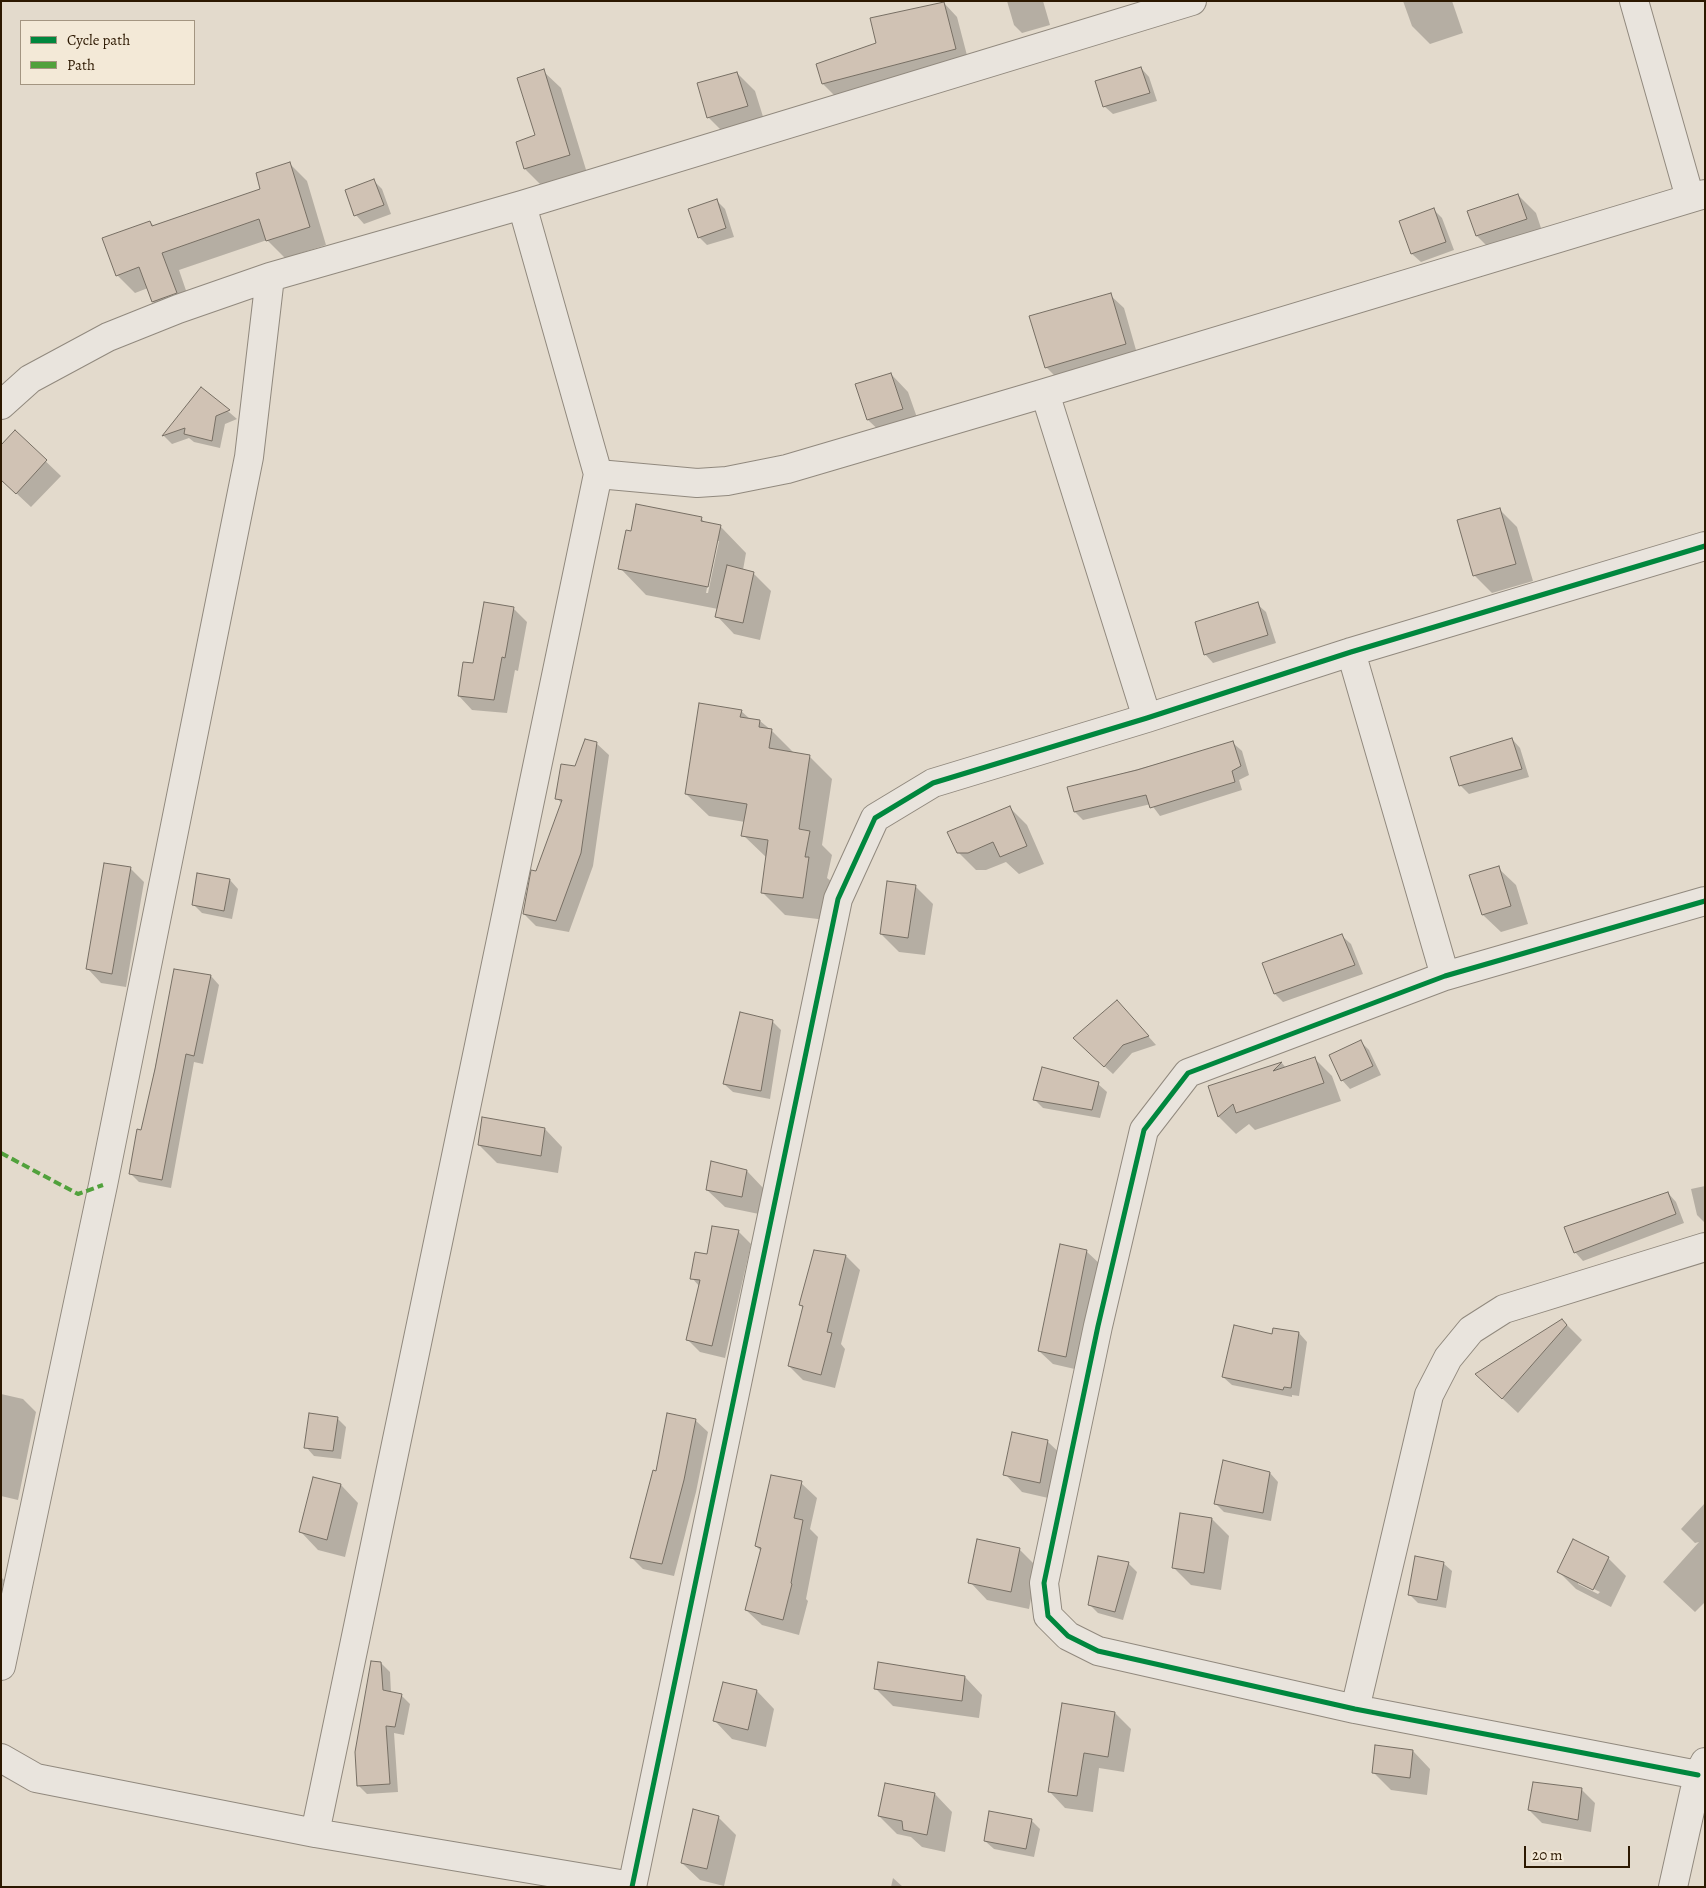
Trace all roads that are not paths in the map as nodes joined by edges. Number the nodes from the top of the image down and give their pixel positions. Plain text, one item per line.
1 (1192, 1) edge
2 (1634, 1) edge
3 (1697, 196) edge
4 (522, 205) junction
5 (270, 277) junction
6 (1045, 393) junction
7 (1, 405) edge
8 (598, 474) junction
9 (1705, 546) edge
10 (1351, 652) junction
11 (1147, 718) junction
12 (1705, 902) edge
13 (1445, 976) junction
14 (1705, 1247) edge
15 (1, 1666) edge
16 (1355, 1709) junction
17 (1, 1758) edge
18 (1701, 1768) edge
19 (315, 1833) junction
20 (632, 1886) edge
21 (1673, 1887) edge

1 - 4 street
2 - 3 street
3 - 6 street
4 - 5 street
4 - 8 street
5 - 7 street
5 - 15 street
6 - 8 street
6 - 11 street
8 - 19 street
9 - 10 street
10 - 11 street
10 - 13 street
11 - 20 street
12 - 13 street
13 - 16 street
14 - 16 street
16 - 18 street
17 - 19 street
18 - 21 street
19 - 20 street

